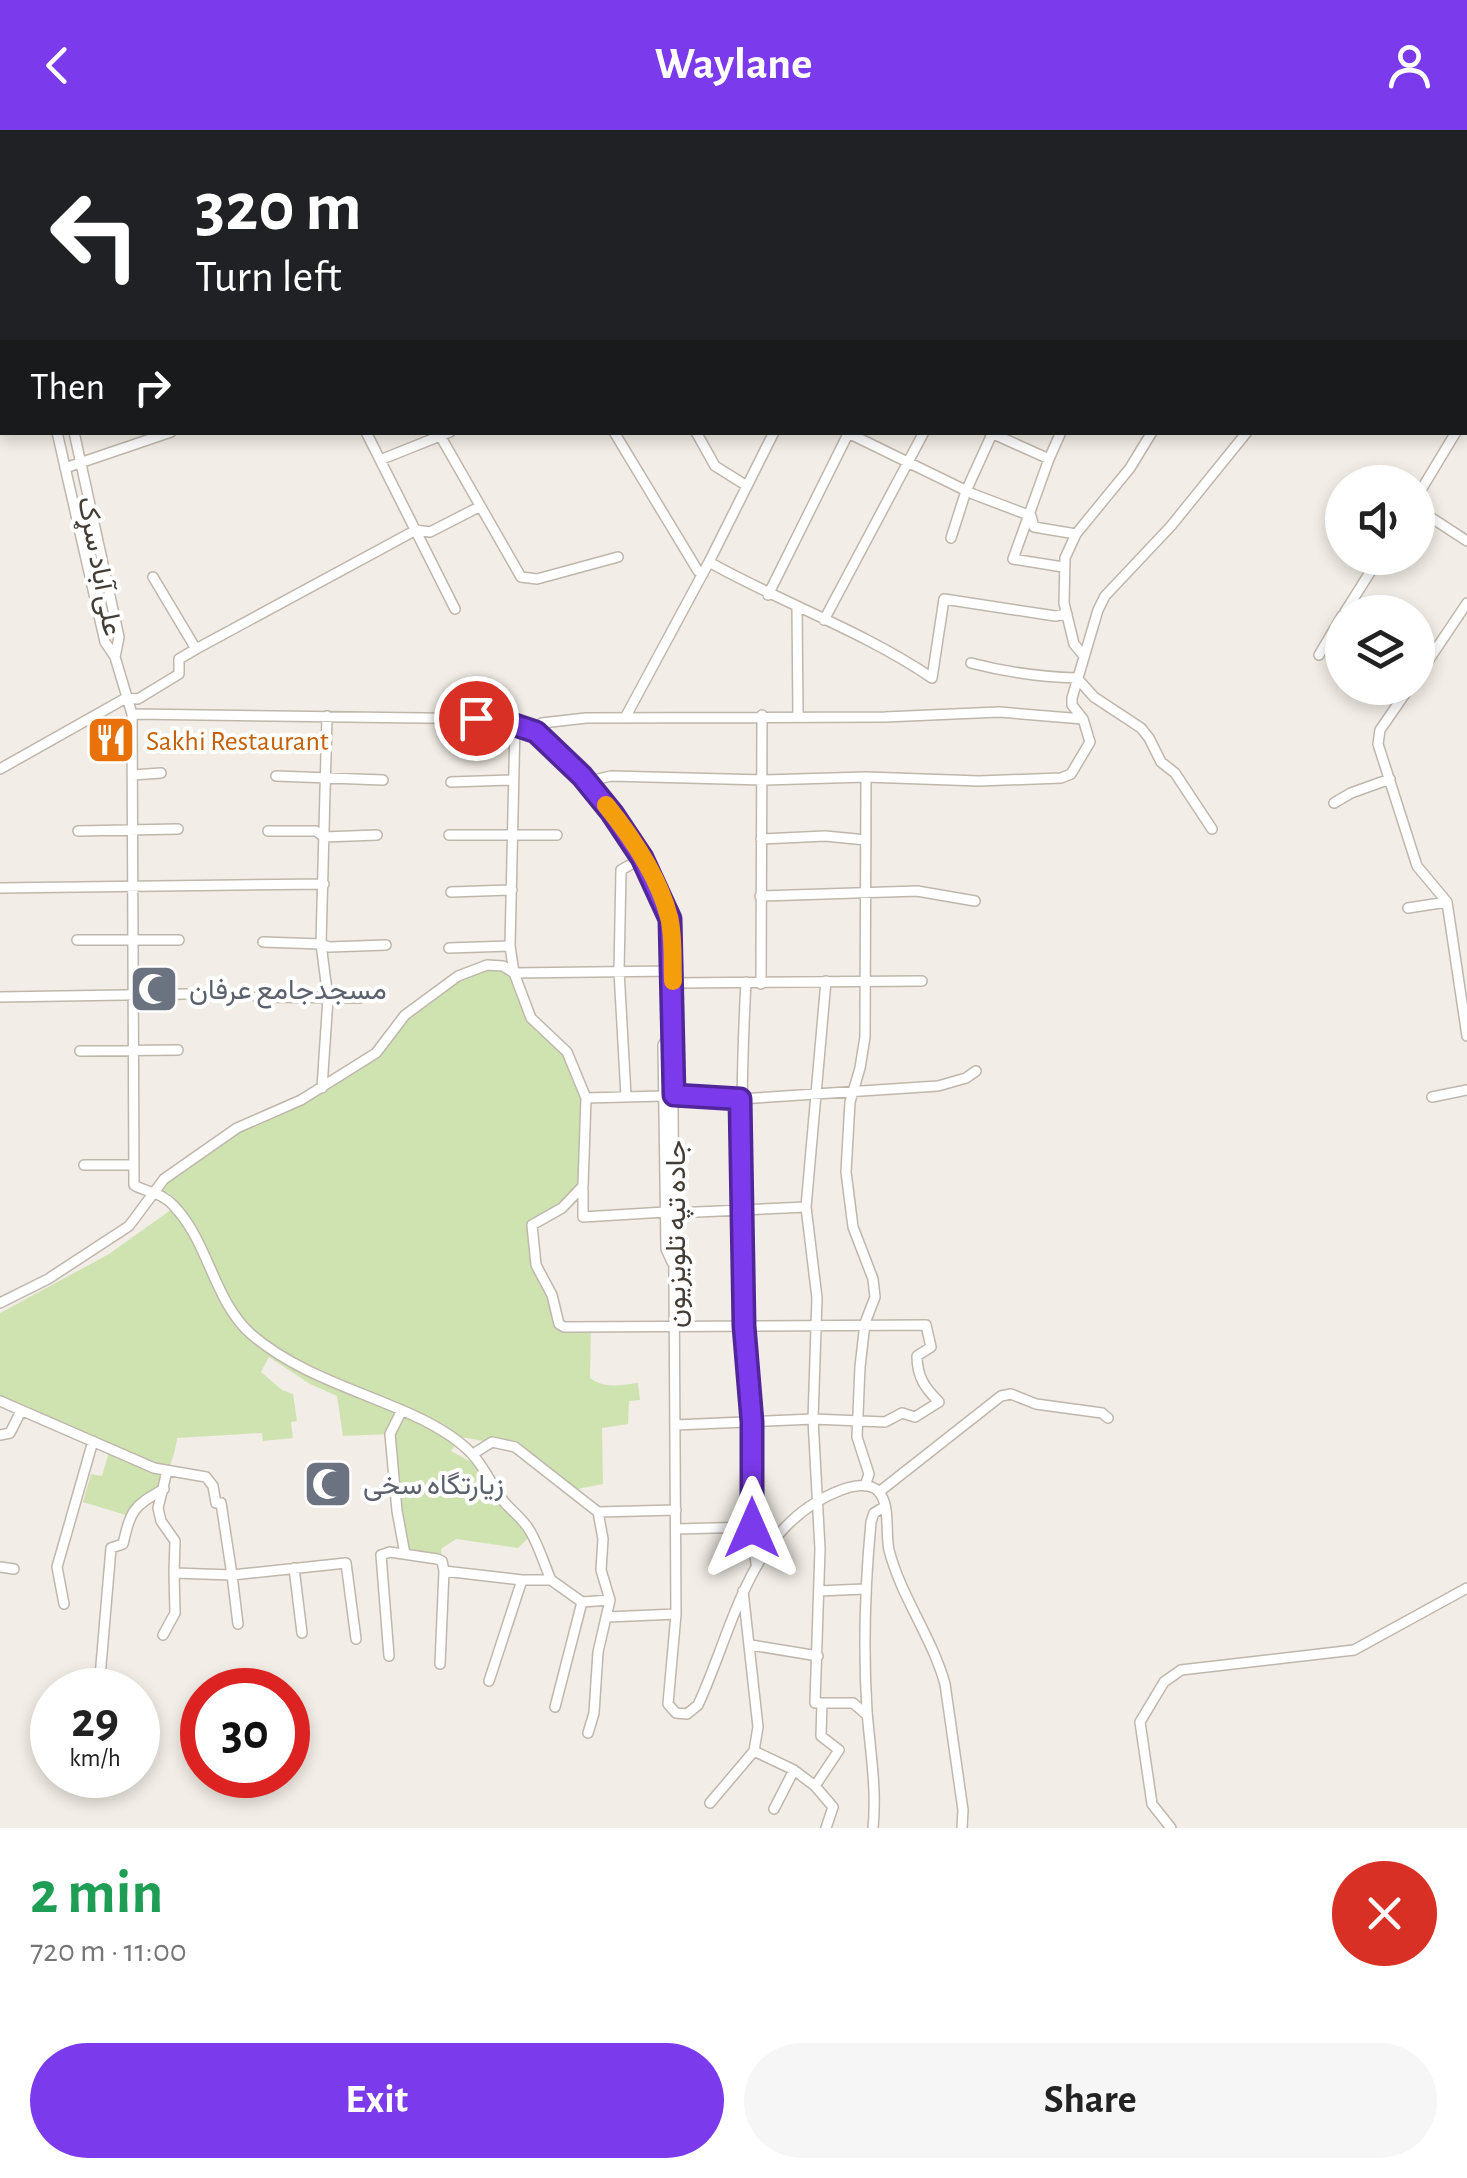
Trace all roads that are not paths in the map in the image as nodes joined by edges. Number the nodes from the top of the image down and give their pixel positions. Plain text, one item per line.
1 (58, 435) edge
2 (75, 435) edge
3 (162, 435) edge
4 (368, 435) edge
5 (440, 435) edge
6 (443, 435) edge
7 (620, 435) edge
8 (698, 435) edge
9 (772, 435) edge
10 (847, 435) edge
11 (852, 435) edge
12 (922, 435) edge
13 (990, 435) edge
14 (995, 435) edge
15 (1061, 435) edge
16 (1150, 435) edge
17 (1245, 435) edge
18 (1454, 435) edge
19 (1049, 459) junction
20 (380, 460) junction
21 (80, 462) junction
22 (908, 463) junction
23 (1435, 466) edge
24 (65, 468) junction
25 (747, 486) junction
26 (966, 491) junction
27 (479, 507) junction
28 (1030, 516) junction
29 (1435, 520) edge
30 (416, 530) junction
31 (1076, 534) junction
32 (951, 538) dead end
33 (1467, 540) edge
34 (618, 556) dead end
35 (709, 562) junction
36 (1063, 567) junction
37 (703, 574) junction
38 (152, 577) dead end
39 (768, 596) junction
40 (1467, 603) edge
41 (797, 608) junction
42 (454, 609) dead end
43 (1067, 614) junction
44 (824, 620) junction
45 (1325, 645) edge
46 (196, 649) junction
47 (1435, 651) edge
48 (1319, 655) dead end
49 (1084, 656) junction
50 (116, 657) junction
51 (971, 663) dead end
52 (1077, 678) junction
53 (126, 698) junction
54 (1398, 705) edge
55 (132, 714) junction
56 (762, 715) junction
57 (327, 716) junction
58 (626, 716) junction
59 (798, 716) junction
60 (1083, 719) junction
61 (515, 724) junction
62 (536, 732) junction
63 (0, 769) edge
64 (161, 773) dead end
65 (133, 775) junction
66 (276, 776) dead end
67 (866, 777) junction
68 (1390, 779) junction
69 (327, 780) junction
70 (382, 780) dead end
71 (511, 780) junction
72 (764, 780) junction
73 (452, 782) dead end
74 (590, 786) junction
75 (1334, 804) dead end
76 (133, 828) junction
77 (178, 828) dead end
78 (1212, 829) dead end
79 (78, 831) dead end
80 (268, 831) dead end
81 (378, 835) dead end
82 (449, 835) dead end
83 (510, 835) junction
84 (557, 835) dead end
85 (324, 837) junction
86 (761, 839) junction
87 (866, 840) junction
88 (642, 858) junction
89 (324, 884) junction
90 (0, 888) edge
91 (133, 888) junction
92 (512, 890) junction
93 (451, 892) dead end
94 (867, 892) junction
95 (760, 896) junction
96 (975, 901) dead end
97 (1447, 902) junction
98 (1408, 908) dead end
99 (133, 939) junction
100 (77, 940) dead end
101 (179, 940) dead end
102 (264, 942) dead end
103 (321, 944) junction
104 (386, 945) dead end
105 (510, 946) junction
106 (450, 948) dead end
107 (620, 971) junction
108 (672, 972) junction
109 (514, 973) junction
110 (866, 980) junction
111 (922, 980) dead end
112 (826, 981) junction
113 (746, 982) junction
114 (673, 984) junction
115 (761, 984) junction
116 (133, 994) junction
117 (186, 994) dead end
118 (0, 997) edge
119 (257, 997) dead end
120 (328, 998) junction
121 (360, 998) dead end
122 (1467, 1036) edge
123 (178, 1050) dead end
124 (80, 1051) dead end
125 (134, 1052) junction
126 (976, 1071) dead end
127 (322, 1088) junction
128 (1467, 1090) edge
129 (854, 1091) junction
130 (816, 1095) junction
131 (626, 1096) junction
132 (669, 1096) junction
133 (1432, 1097) dead end
134 (586, 1098) junction
135 (740, 1099) junction
136 (133, 1164) junction
137 (84, 1166) dead end
138 (583, 1186) junction
139 (156, 1191) junction
140 (806, 1207) junction
141 (743, 1212) junction
142 (670, 1213) junction
143 (0, 1304) edge
144 (865, 1323) junction
145 (675, 1325) junction
146 (817, 1325) junction
147 (744, 1326) junction
148 (0, 1401) edge
149 (402, 1410) junction
150 (20, 1413) junction
151 (1108, 1418) dead end
152 (813, 1419) junction
153 (858, 1421) junction
154 (752, 1422) junction
155 (675, 1425) junction
156 (0, 1435) edge
157 (93, 1442) junction
158 (473, 1454) junction
159 (167, 1471) junction
160 (865, 1486) junction
161 (164, 1489) junction
162 (879, 1492) junction
163 (818, 1499) junction
164 (884, 1508) junction
165 (676, 1510) junction
166 (598, 1512) junction
167 (676, 1528) junction
168 (752, 1528) junction
169 (405, 1554) junction
170 (756, 1563) junction
171 (0, 1568) edge
172 (294, 1568) junction
173 (14, 1569) dead end
174 (444, 1570) junction
175 (174, 1573) junction
176 (232, 1575) junction
177 (522, 1580) junction
178 (551, 1580) junction
179 (1467, 1588) edge
180 (743, 1589) junction
181 (864, 1589) junction
182 (818, 1591) junction
183 (610, 1600) junction
184 (582, 1602) junction
185 (64, 1604) dead end
186 (676, 1614) junction
187 (608, 1617) junction
188 (238, 1624) dead end
189 (302, 1632) dead end
190 (163, 1635) dead end
191 (356, 1639) dead end
192 (751, 1645) junction
193 (389, 1656) dead end
194 (818, 1656) junction
195 (440, 1664) dead end
196 (101, 1668) edge
197 (490, 1682) dead end
198 (822, 1703) junction
199 (555, 1707) dead end
200 (867, 1714) junction
201 (588, 1733) dead end
202 (754, 1751) junction
203 (794, 1770) junction
204 (815, 1786) junction
205 (710, 1804) dead end
206 (774, 1809) dead end
207 (826, 1828) edge
208 (874, 1828) edge
209 (962, 1828) edge
210 (1171, 1828) edge

1 - 24 street
2 - 21 street, علی آباد سړک
3 - 21 street
4 - 20 street
5 - 20 street
6 - 27 street
7 - 37 street
8 - 25 street
9 - 25 street
10 - 39 street
11 - 22 street
12 - 22 street
13 - 26 street
14 - 19 street
15 - 19 street
16 - 31 street
17 - 49 street
18 - 23 street
19 - 28 street
20 - 30 street
21 - 24 street
21 - 50 street, علی آباد سړک
22 - 26 street
22 - 44 street
24 - 50 street
25 - 35 street
26 - 28 street
26 - 32 street
27 - 30 street
27 - 34 street
28 - 31 street
28 - 36 street
29 - 33 street
30 - 42 street
30 - 46 street
31 - 36 street
35 - 37 street
35 - 39 street
36 - 43 street
37 - 58 street
38 - 46 street
39 - 41 street
40 - 47 street
41 - 44 street
41 - 59 street
43 - 44 street
43 - 49 street
45 - 48 street
46 - 53 street
49 - 52 street
50 - 53 street, علی آباد سړک
51 - 52 street
52 - 60 street
52 - 78 street
53 - 55 street, علی آباد سړک
53 - 63 street
54 - 68 street
55 - 57 street, جاده تپه تلویزیون
55 - 65 street, علی آباد سړک
56 - 58 street
56 - 59 street
56 - 72 street
57 - 61 street, جاده تپه تلویزیون
57 - 69 street
58 - 62 street
59 - 60 street
60 - 67 street
61 - 62 street, جاده تپه تلویزیون
61 - 71 street
62 - 74 street, جاده تپه تلویزیون
64 - 65 street
65 - 76 street, علی آباد سړک
66 - 69 street
67 - 72 street
67 - 87 street
68 - 75 street
68 - 97 street
69 - 70 street
69 - 85 street
71 - 73 street
71 - 83 street
72 - 74 street
72 - 86 street
74 - 88 street, جاده تپه تلویزیون
76 - 77 street
76 - 79 street
76 - 91 street, علی آباد سړک
80 - 85 street
81 - 85 street
82 - 83 street
83 - 84 street
83 - 92 street
85 - 89 street
86 - 87 street
86 - 95 street
87 - 94 street
88 - 107 street
88 - 108 street, جاده تپه تلویزیون
89 - 91 street
89 - 103 street
90 - 91 street
91 - 99 street, علی آباد سړک
92 - 93 street
92 - 105 street
94 - 95 street
94 - 96 street
94 - 110 street
95 - 115 street
97 - 98 street
97 - 122 street
99 - 100 street
99 - 101 street
99 - 116 street, علی آباد سړک
102 - 103 street
103 - 104 street
103 - 120 street
105 - 106 street
105 - 109 street
107 - 108 street
107 - 109 street
107 - 131 street
108 - 114 street, جاده تپه تلویزیون
109 - 127 street
109 - 134 street
110 - 111 street
110 - 112 street
110 - 129 street
112 - 115 street
112 - 130 street
113 - 114 street
113 - 115 street
113 - 135 street
114 - 132 street, جاده تپه تلویزیون
116 - 117 street
116 - 118 street
116 - 125 street, علی آباد سړک
119 - 120 street
120 - 121 street
120 - 127 street
123 - 125 street
124 - 125 street
125 - 136 street, علی آباد سړک
126 - 129 street
127 - 139 street
128 - 133 street
129 - 130 street
129 - 144 street
130 - 135 street
130 - 140 street
131 - 132 street
131 - 134 street
132 - 135 street
132 - 142 street, جاده تپه تلویزیون
134 - 138 street
135 - 141 street
136 - 137 street
136 - 139 street, علی آباد سړک
138 - 142 street
138 - 145 street
139 - 143 street
139 - 149 street
140 - 141 street
140 - 146 street
141 - 142 street
141 - 147 street
142 - 145 street, جاده تپه تلویزیون
144 - 146 street
144 - 153 street
144 - 153 street
145 - 147 street
145 - 155 street, جاده تپه تلویزیون
146 - 147 street
146 - 152 street
147 - 154 street
148 - 150 street
149 - 158 street
149 - 169 street
150 - 156 street
150 - 157 street
151 - 162 street
152 - 153 street
152 - 154 street
152 - 163 street
153 - 160 street
154 - 155 street
154 - 168 street
155 - 165 street, جاده تپه تلویزیون
157 - 159 street
157 - 185 street
158 - 166 street
158 - 178 street
159 - 161 street
159 - 176 street
160 - 162 street
160 - 163 street
161 - 175 street
161 - 196 street
162 - 164 street
163 - 170 street
163 - 182 street
164 - 181 street
164 - 209 street
165 - 166 street
165 - 167 street, جاده تپه تلویزیون
166 - 183 street
167 - 168 street
167 - 186 street, جاده تپه تلویزیون
168 - 170 street
169 - 174 street
169 - 193 street
170 - 180 street
171 - 173 street
172 - 176 street
172 - 189 street
172 - 191 street
174 - 177 street
174 - 195 street
175 - 176 street
175 - 190 street
176 - 188 street
177 - 178 street
177 - 197 street
178 - 184 street
179 - 210 street
180 - 186 street, جاده تپه تلویزیون
180 - 192 street
181 - 182 street
181 - 200 street
182 - 194 street
183 - 184 street
183 - 187 street
184 - 199 street
186 - 187 street
187 - 201 street
192 - 194 street
192 - 202 street
194 - 198 street
198 - 200 street
198 - 204 street
200 - 208 street
202 - 203 street
202 - 205 street
203 - 204 street
203 - 206 street
204 - 207 street

